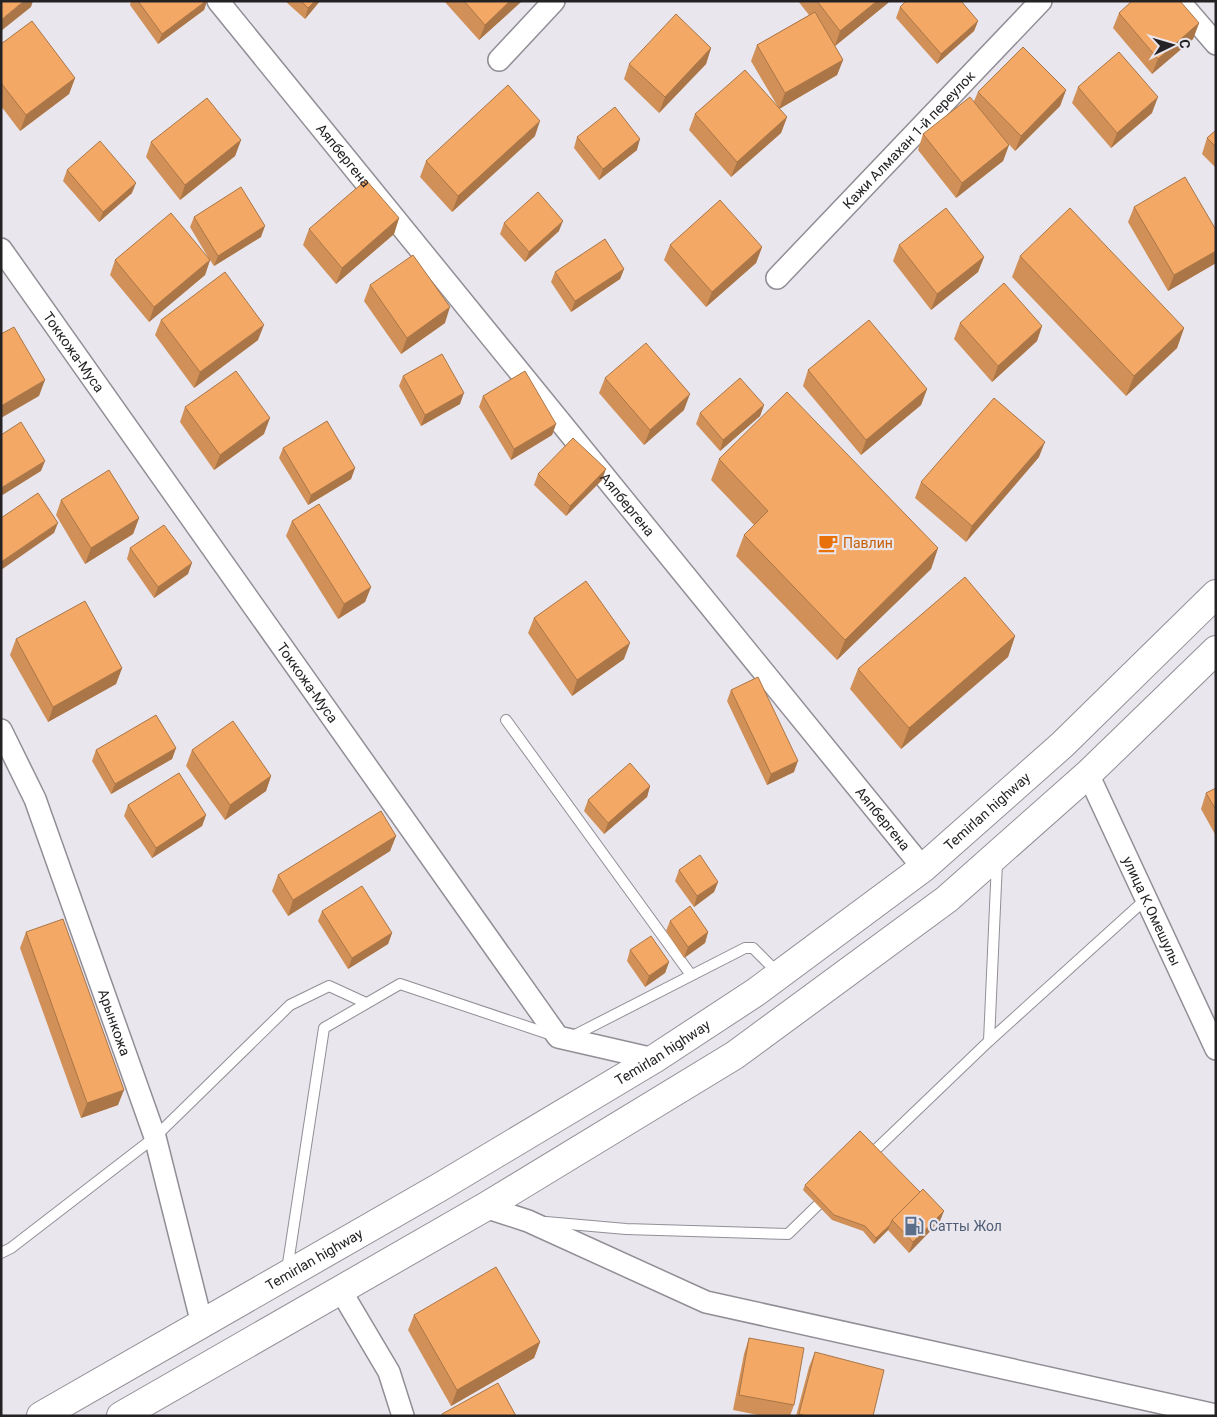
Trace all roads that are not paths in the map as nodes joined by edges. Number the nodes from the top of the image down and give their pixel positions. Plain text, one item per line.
1 (218, 1) edge
2 (554, 1) edge
3 (1041, 1) edge
4 (1179, 1) edge
5 (1216, 44) edge
6 (498, 60) dead end
7 (1, 249) edge
8 (777, 278) dead end
9 (1216, 594) edge
10 (1216, 650) edge
11 (506, 720) dead end
12 (1, 730) edge
13 (1088, 774) junction
14 (997, 855) junction
15 (923, 868) junction
16 (1146, 898) junction
17 (691, 975) junction
18 (780, 975) junction
19 (366, 1003) junction
20 (713, 1020) junction
21 (562, 1038) junction
22 (989, 1041) junction
23 (1216, 1049) edge
24 (735, 1055) junction
25 (654, 1059) junction
26 (155, 1136) junction
27 (860, 1165) edge
28 (831, 1193) edge
29 (484, 1207) junction
30 (528, 1221) junction
31 (1, 1252) edge
32 (286, 1277) junction
33 (341, 1291) junction
34 (202, 1324) junction
35 (41, 1416) edge
36 (121, 1416) edge
37 (403, 1416) edge
38 (1216, 1416) edge

1 - 15 street, Аяпбергена
2 - 6 street
3 - 8 street, Кажи Алмахан 1-й переулок
4 - 5 street
7 - 21 street, Токкожа-Муса
9 - 15 main road, Temirlan highway
10 - 13 main road
11 - 17 lane
12 - 26 street, Арынкожа
13 - 14 main road
13 - 16 street, улица К.Омешулы
14 - 22 lane
14 - 24 main road
15 - 18 main road, Temirlan highway
16 - 22 lane
16 - 23 street, улица К.Омешулы
17 - 18 lane
17 - 21 lane
18 - 20 main road, Temirlan highway
19 - 21 lane
19 - 26 lane
19 - 32 lane
20 - 24 main road
20 - 25 main road, Temirlan highway
21 - 25 street
22 - 27 lane
24 - 29 main road
25 - 32 main road, Temirlan highway
26 - 31 lane
26 - 34 street, Арынкожа
28 - 30 lane
29 - 30 street
29 - 33 main road
30 - 38 street
32 - 34 main road, Temirlan highway
33 - 36 main road
33 - 37 street
34 - 35 main road, Temirlan highway

